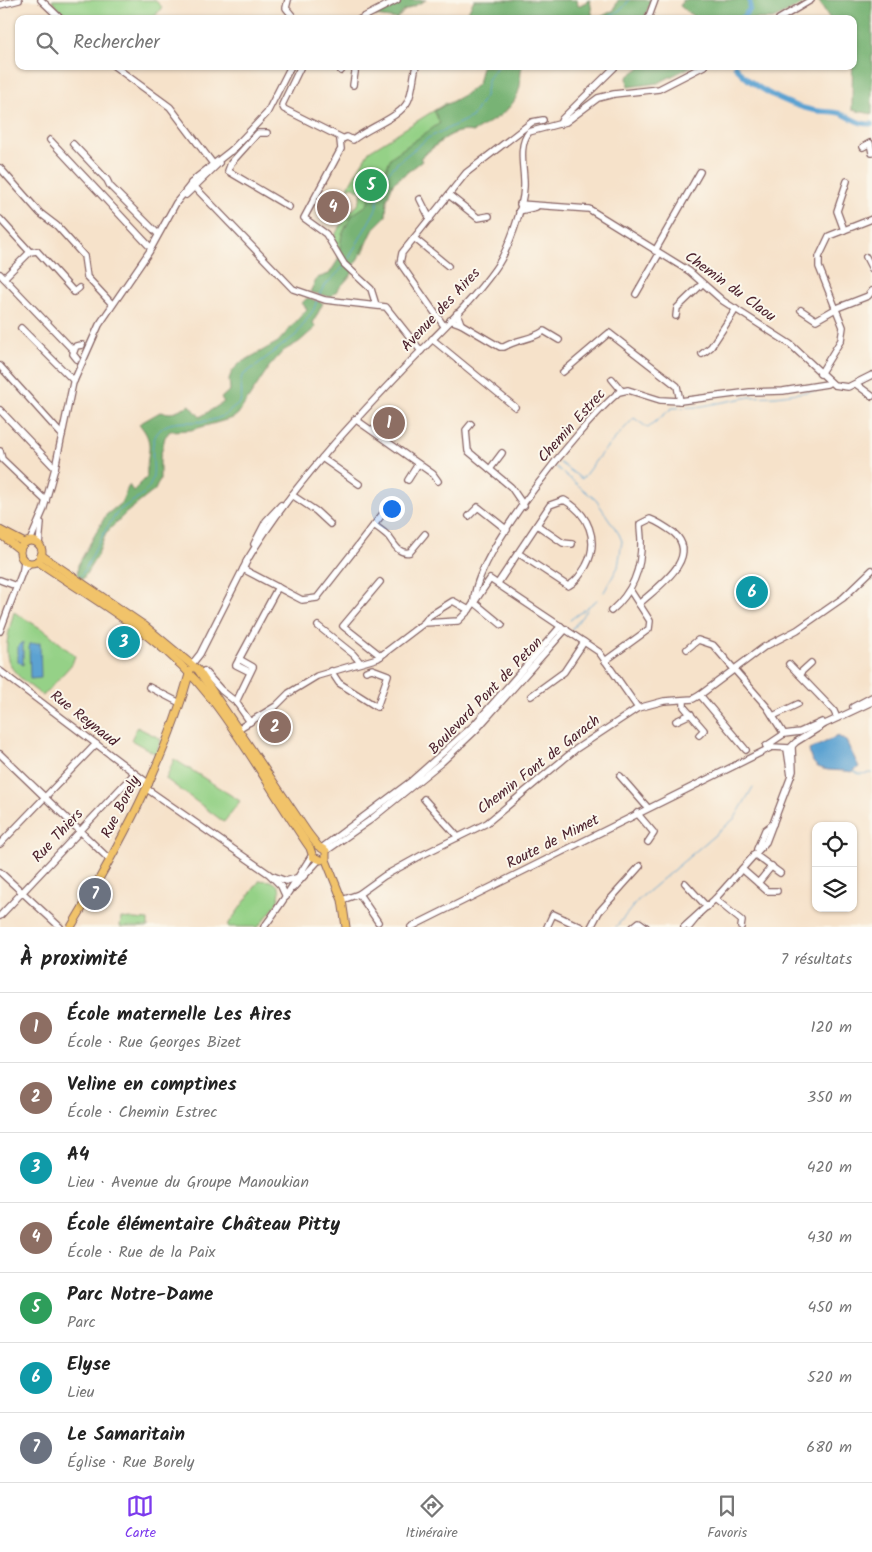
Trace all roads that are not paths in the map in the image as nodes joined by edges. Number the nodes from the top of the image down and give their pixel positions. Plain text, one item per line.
1 (19, 0) edge
2 (41, 0) edge
3 (288, 0) edge
4 (396, 0) edge
5 (655, 0) edge
6 (811, 0) edge
7 (0, 5) edge
8 (57, 15) edge
9 (292, 15) edge
10 (368, 15) edge
11 (649, 15) edge
12 (786, 15) edge
13 (119, 70) edge
14 (289, 70) edge
15 (299, 70) edge
16 (355, 70) edge
17 (415, 70) edge
18 (612, 70) edge
19 (696, 70) edge
20 (353, 85) dead end
21 (543, 120) dead end
22 (560, 124) junction
23 (268, 133) dead end
24 (342, 138) junction
25 (50, 140) dead end
26 (73, 144) dead end
27 (863, 147) dead end
28 (872, 153) edge
29 (214, 165) junction
30 (0, 168) edge
31 (700, 172) dead end
32 (205, 175) junction
33 (847, 181) dead end
34 (192, 184) junction
35 (202, 195) junction
36 (449, 195) junction
37 (420, 199) dead end
38 (289, 207) dead end
39 (520, 208) junction
40 (489, 216) dead end
41 (0, 219) edge
42 (430, 219) junction
43 (872, 219) edge
44 (844, 230) junction
45 (158, 234) junction
46 (414, 238) junction
47 (151, 248) junction
48 (30, 252) junction
49 (657, 253) junction
50 (866, 257) dead end
51 (448, 266) dead end
52 (872, 269) edge
53 (2, 276) edge
54 (702, 284) junction
55 (79, 288) dead end
56 (872, 292) edge
57 (636, 294) dead end
58 (112, 304) junction
59 (376, 305) junction
60 (837, 308) junction
61 (736, 309) junction
62 (801, 310) dead end
63 (457, 313) junction
64 (676, 316) dead end
65 (450, 320) junction
66 (461, 324) junction
67 (444, 326) junction
68 (21, 328) dead end
69 (432, 340) junction
70 (559, 340) dead end
71 (85, 348) junction
72 (73, 350) junction
73 (421, 351) junction
74 (702, 354) dead end
75 (80, 359) junction
76 (0, 366) edge
77 (563, 372) dead end
78 (820, 374) junction
79 (872, 375) edge
80 (612, 379) dead end
81 (74, 381) junction
82 (830, 382) junction
83 (856, 384) junction
84 (622, 391) junction
85 (872, 396) edge
86 (680, 401) junction
87 (515, 407) dead end
88 (0, 410) edge
89 (355, 419) junction
90 (471, 424) dead end
91 (62, 435) junction
92 (0, 451) edge
93 (502, 453) dead end
94 (322, 458) junction
95 (418, 464) junction
96 (55, 468) junction
97 (490, 469) junction
98 (408, 480) dead end
99 (438, 480) dead end
100 (359, 484) dead end
101 (292, 495) junction
102 (46, 501) junction
103 (524, 506) junction
104 (388, 507) dead end
105 (43, 512) junction
106 (469, 516) dead end
107 (330, 524) dead end
108 (374, 525) junction
109 (537, 525) junction
110 (0, 530) edge
111 (507, 530) junction
112 (425, 534) dead end
113 (0, 535) edge
114 (28, 542) junction
115 (572, 544) dead end
116 (39, 545) junction
117 (20, 550) junction
118 (518, 553) junction
119 (33, 560) junction
120 (243, 569) junction
121 (872, 570) edge
122 (0, 580) edge
123 (380, 582) dead end
124 (498, 583) junction
125 (16, 586) junction
126 (278, 587) junction
127 (630, 590) junction
128 (474, 602) junction
129 (640, 604) junction
130 (469, 610) junction
131 (611, 611) dead end
132 (424, 624) junction
133 (502, 625) dead end
134 (318, 626) dead end
135 (564, 628) junction
136 (0, 631) edge
137 (584, 642) junction
138 (687, 649) dead end
139 (381, 656) junction
140 (359, 661) junction
141 (605, 661) junction
142 (178, 662) junction
143 (811, 662) dead end
144 (789, 664) dead end
145 (198, 667) junction
146 (734, 669) junction
147 (331, 671) junction
148 (366, 671) dead end
149 (1, 672) edge
150 (799, 674) junction
151 (190, 679) junction
152 (206, 682) junction
153 (149, 687) dead end
154 (700, 695) junction
155 (531, 696) dead end
156 (872, 697) edge
157 (237, 700) junction
158 (684, 700) junction
159 (872, 702) edge
160 (180, 703) junction
161 (798, 704) dead end
162 (638, 708) junction
163 (691, 714) junction
164 (773, 716) junction
165 (836, 717) junction
166 (676, 721) dead end
167 (250, 722) junction
168 (238, 729) junction
169 (792, 734) junction
170 (698, 735) dead end
171 (782, 736) junction
172 (96, 744) junction
173 (789, 746) junction
174 (746, 750) dead end
175 (0, 754) edge
176 (134, 774) junction
177 (620, 776) dead end
178 (705, 779) junction
179 (148, 786) junction
180 (44, 798) junction
181 (424, 799) dead end
182 (648, 808) junction
183 (637, 813) junction
184 (80, 831) junction
185 (458, 837) junction
186 (648, 842) dead end
187 (0, 844) edge
188 (320, 853) junction
189 (755, 853) junction
190 (109, 859) junction
191 (640, 866) dead end
192 (772, 866) junction
193 (742, 869) junction
194 (0, 872) edge
195 (780, 873) dead end
196 (268, 874) junction
197 (296, 878) junction
198 (685, 882) dead end
199 (758, 883) junction
200 (291, 889) junction
201 (777, 891) dead end
202 (22, 893) junction
203 (359, 894) junction
204 (286, 897) junction
205 (715, 899) junction
206 (342, 900) junction
207 (707, 907) junction
208 (699, 914) junction
209 (0, 916) edge
210 (378, 922) dead end
211 (60, 927) edge
212 (71, 927) edge
213 (264, 927) edge
214 (341, 927) edge
215 (346, 927) edge
216 (411, 927) edge
217 (547, 927) edge
218 (582, 927) edge
219 (591, 927) edge
220 (633, 927) edge
221 (646, 927) edge
222 (684, 927) edge
223 (689, 927) edge
224 (741, 927) edge

1 - 7 street
2 - 8 street
3 - 9 street
4 - 10 street
5 - 11 street
6 - 12 street
13 - 29 street
14 - 29 street
15 - 24 street
16 - 20 street
17 - 24 street
18 - 22 street
19 - 22 street, Avenue des Aires
21 - 36 street
22 - 39 street, Avenue des Aires
23 - 38 street
24 - 59 street
25 - 47 street
26 - 45 street
27 - 28 street
29 - 32 street
29 - 34 street
30 - 58 street
31 - 49 street
32 - 34 street
32 - 35 street
33 - 44 street
34 - 35 street
34 - 45 street
35 - 59 street
36 - 40 street
36 - 42 street
37 - 42 street
39 - 49 street, Chemin du Claou
39 - 63 street, Avenue des Aires
41 - 48 street
42 - 46 street
43 - 44 street
44 - 60 street
45 - 47 street
46 - 51 street
46 - 67 street
47 - 58 street
48 - 53 street
48 - 55 street
49 - 54 street, Chemin du Claou
49 - 57 street
50 - 52 street
53 - 72 street
54 - 61 street, Chemin du Claou
54 - 64 street
56 - 60 street
58 - 71 street
59 - 73 street
60 - 62 street
60 - 78 street
61 - 74 street
61 - 78 street, Chemin du Claou
63 - 65 street, Avenue des Aires
63 - 66 street
65 - 66 street
65 - 67 street, Avenue des Aires
66 - 70 street
67 - 69 street, Avenue des Aires
68 - 81 street
69 - 73 street, Avenue des Aires
69 - 87 street
71 - 72 street
71 - 75 street
72 - 75 street
73 - 89 street, Avenue des Aires
75 - 81 street
76 - 91 street
77 - 86 street
78 - 82 street, Chemin du Claou
79 - 83 street
80 - 84 street
81 - 91 street
82 - 83 street
82 - 86 street, Chemin Estrec
83 - 85 street
84 - 86 street, Chemin Estrec
84 - 103 street, Chemin Estrec
88 - 96 street
89 - 94 street, Avenue des Aires
89 - 95 street
90 - 97 street
91 - 96 street
92 - 102 street
93 - 97 street
94 - 100 street
94 - 101 street, Avenue des Aires
95 - 98 street
95 - 99 street
96 - 102 street
97 - 103 street
101 - 107 street
101 - 120 street, Avenue des Aires
102 - 105 street
103 - 111 street, Chemin Estrec
104 - 108 street
105 - 114 street
105 - 116 street
106 - 111 street
108 - 112 street
108 - 126 street
109 - 115 street
109 - 118 street
109 - 118 street
110 - 114 main road
111 - 128 street, Chemin Estrec
113 - 117 main road
114 - 116 main road
114 - 117 main road
116 - 119 main road
117 - 119 main road
118 - 124 street
119 - 125 street
119 - 142 main road
119 - 145 main road
120 - 126 street
120 - 145 street, Avenue des Aires
121 - 146 street, Chemin Font de Garach
122 - 125 street
123 - 139 street
124 - 128 street
124 - 135 street
125 - 136 street
126 - 157 street
127 - 129 street
127 - 129 street
127 - 131 street
128 - 130 street, Chemin Estrec
128 - 133 street
129 - 141 street
130 - 132 street, Chemin Estrec
130 - 132 street
132 - 139 street
134 - 140 street
135 - 137 street
135 - 188 street, Boulevard Pont de Peton
137 - 141 street
137 - 155 street
138 - 146 street
139 - 140 street
140 - 147 street
141 - 162 street
142 - 145 main road
142 - 151 main road
143 - 150 street
144 - 150 street
145 - 151 main road
145 - 152 main road
145 - 157 street
146 - 154 street, Chemin Font de Garach
146 - 164 street
147 - 148 street
147 - 167 street
149 - 172 street, Rue Reynaud
150 - 165 street
151 - 152 main road
151 - 160 main road, Rue Borely
151 - 188 main road
152 - 168 main road
153 - 160 street
154 - 158 street, Chemin Font de Garach
154 - 174 street
156 - 165 street, Route de Mimet
157 - 167 street
158 - 162 street, Chemin Font de Garach
158 - 163 street
159 - 165 street, Route de Mimet
160 - 179 main road, Rue Borely
161 - 164 street
162 - 185 street, Chemin Font de Garach
163 - 166 street
163 - 170 street
164 - 171 street
165 - 169 street, Route de Mimet
165 - 173 street, Route de Mimet
167 - 168 street
168 - 188 main road
169 - 171 street, Route de Mimet
169 - 173 street
171 - 173 street
171 - 178 street, Route de Mimet
172 - 176 street, Rue Reynaud
172 - 180 street
173 - 178 street, Route de Mimet
173 - 189 street
175 - 180 street
176 - 179 street, Rue Reynaud
176 - 184 street, Rue Thiers
177 - 182 street
178 - 182 street, Route de Mimet
179 - 190 main road, Rue Borely
179 - 196 street, Rue Reynaud
180 - 184 street
180 - 187 street
181 - 185 street
182 - 183 street, Route de Mimet
183 - 186 street
183 - 216 street, Route de Mimet
184 - 190 street
184 - 202 street, Rue Thiers
185 - 203 street, Chemin Font de Garach
188 - 197 street
188 - 200 street
188 - 206 main road
188 - 214 main road
189 - 192 street
189 - 193 street
190 - 212 main road, Rue Borely
191 - 219 street
192 - 195 street
192 - 199 street
193 - 199 street
193 - 205 street
194 - 202 street
196 - 197 street
196 - 204 street
197 - 200 street
198 - 207 street
199 - 201 street
200 - 204 street
202 - 209 street, Rue Thiers
202 - 211 street
203 - 206 street, Chemin Font de Garach
203 - 210 street
204 - 213 street
205 - 207 street
205 - 224 street
206 - 215 main road
207 - 208 street
208 - 222 street
208 - 223 street
217 - 218 street
220 - 221 street

